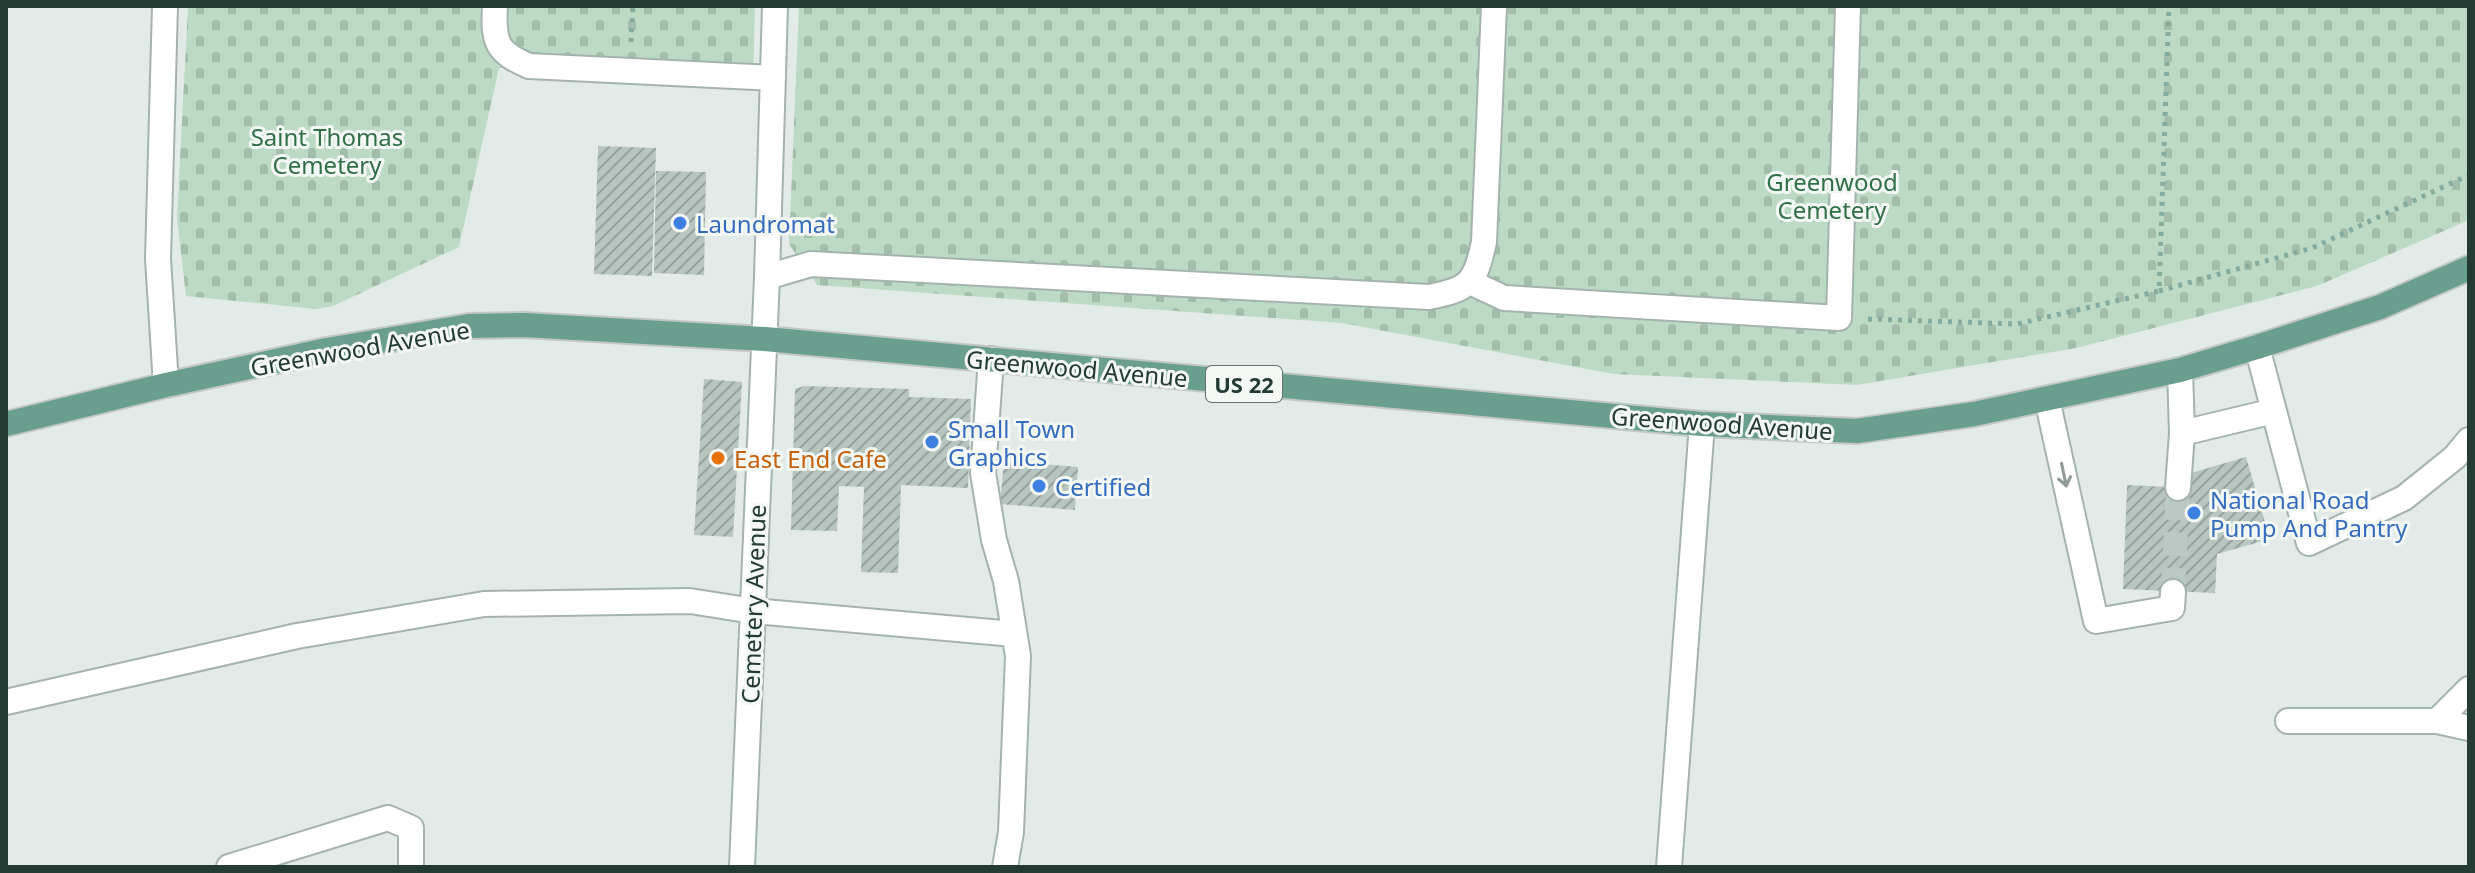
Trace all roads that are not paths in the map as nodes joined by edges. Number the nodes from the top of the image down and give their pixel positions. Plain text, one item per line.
1 (165, 6) edge
2 (495, 6) edge
3 (775, 6) edge
4 (1494, 6) edge
5 (1848, 6) edge
6 (773, 78) junction
7 (2469, 268) edge
8 (767, 277) junction
9 (1470, 282) junction
10 (765, 339) junction
11 (2257, 347) junction
12 (991, 359) junction
13 (2180, 370) junction
14 (166, 385) junction
15 (2047, 399) junction
16 (2274, 411) junction
17 (6, 424) edge
18 (1702, 424) junction
19 (2182, 433) junction
20 (2469, 440) edge
21 (2178, 488) tunnel mouth
22 (2173, 592) dead end
23 (753, 611) junction
24 (1014, 634) junction
25 (2469, 689) edge
26 (6, 702) edge
27 (2288, 721) dead end
28 (2437, 721) junction
29 (2469, 728) edge
30 (229, 867) edge
31 (411, 867) edge
32 (742, 867) edge
33 (1005, 867) edge
34 (1669, 867) edge

1 - 14 street
2 - 6 street
3 - 6 street, Cemetery Avenue
4 - 9 street
5 - 9 street
6 - 8 street, Cemetery Avenue
7 - 11 main road, Greenwood Avenue / US 22
8 - 9 street
8 - 10 street, Cemetery Avenue
10 - 12 main road, Greenwood Avenue / US 22
10 - 14 main road, Greenwood Avenue / US 22
10 - 23 street, Cemetery Avenue
11 - 13 main road, Greenwood Avenue / US 22
11 - 16 street
12 - 18 main road, Greenwood Avenue / US 22
12 - 24 street
13 - 15 main road, Greenwood Avenue / US 22
13 - 19 street
14 - 17 main road, Greenwood Avenue / US 22
15 - 18 main road, Greenwood Avenue / US 22
15 -> 22 street
16 - 19 street
16 - 20 street
18 - 34 street
19 - 21 street
23 - 24 street
23 - 26 street
23 - 32 street, Cemetery Avenue
24 - 33 street
25 - 28 street
27 - 28 street
28 - 29 street
30 - 31 street

